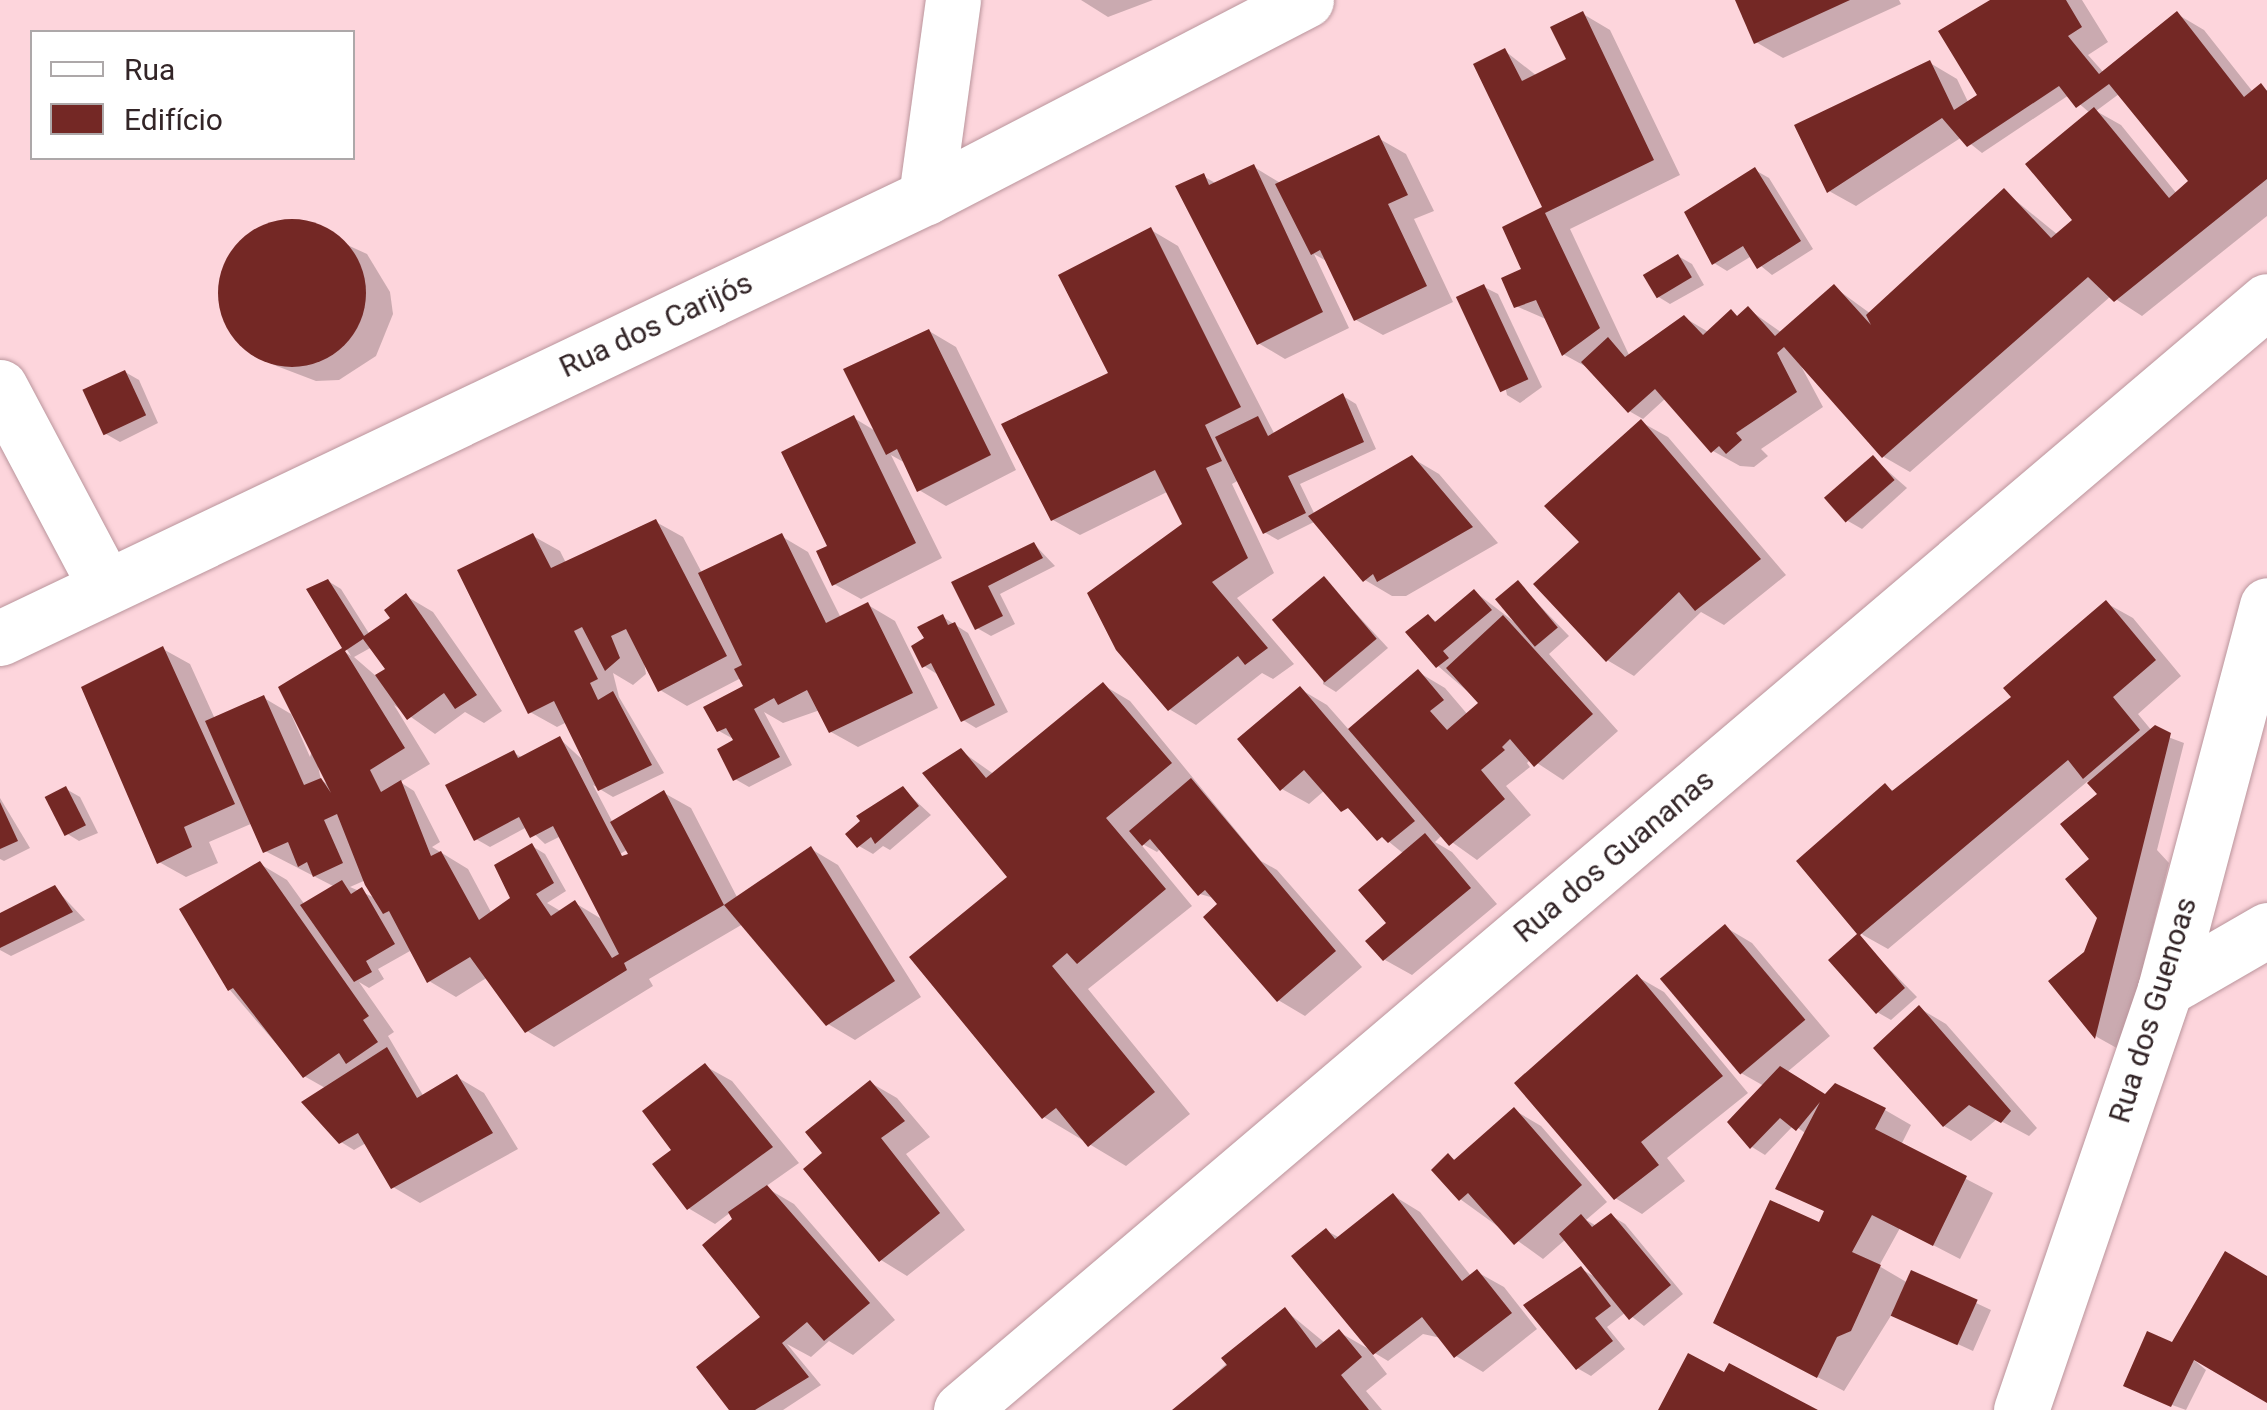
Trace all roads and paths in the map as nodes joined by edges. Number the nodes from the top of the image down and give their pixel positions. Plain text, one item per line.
1 (953, 0) edge
2 (1306, 0) edge
3 (926, 197) junction
4 (2267, 301) edge
5 (0, 386) edge
6 (106, 586) junction
7 (2267, 605) edge
8 (0, 638) edge
9 (2267, 930) edge
10 (2164, 989) junction
11 (961, 1410) edge
12 (2021, 1410) edge

1 - 3 street
2 - 3 street, Rua dos Carijós
3 - 6 street, Rua dos Carijós
4 - 11 street, Rua dos Guananas
5 - 6 street
6 - 8 street, Rua dos Carijós
7 - 10 street, Rua dos Guenoas
9 - 10 street
10 - 12 street, Rua dos Guenoas

